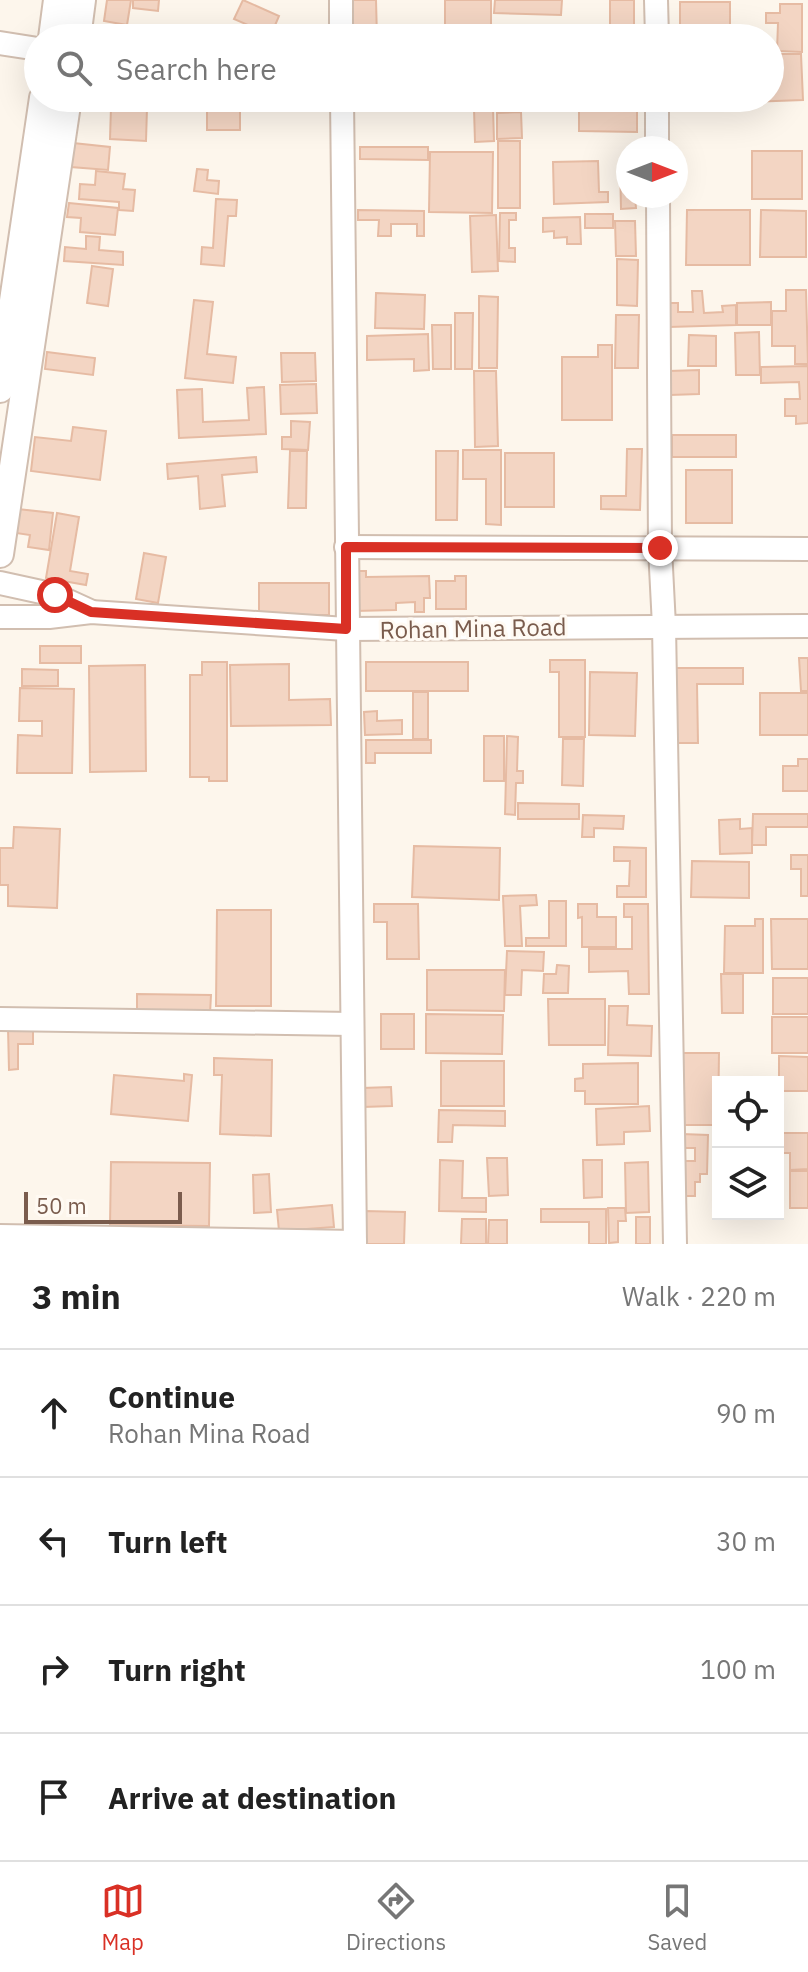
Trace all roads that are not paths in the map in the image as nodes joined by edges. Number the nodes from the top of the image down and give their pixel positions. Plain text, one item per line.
1 (57, 0) edge
2 (82, 0) edge
3 (341, 0) edge
4 (656, 0) edge
5 (54, 24) edge
6 (79, 24) edge
7 (341, 24) edge
8 (657, 24) edge
9 (0, 43) edge
10 (24, 47) edge
11 (41, 112) edge
12 (66, 112) edge
13 (342, 112) edge
14 (657, 112) edge
15 (657, 136) edge
16 (658, 208) edge
17 (0, 389) edge
18 (346, 547) junction
19 (660, 548) junction
20 (808, 549) edge
21 (0, 554) edge
22 (0, 583) edge
23 (91, 612) junction
24 (0, 617) edge
25 (664, 626) junction
26 (808, 626) edge
27 (346, 629) junction
28 (0, 1019) edge
29 (352, 1024) junction
30 (0, 1236) edge
31 (355, 1243) edge
32 (675, 1244) edge

1 - 5 street
2 - 6 street
3 - 7 street
4 - 8 street
9 - 10 street
11 - 17 street
12 - 21 street
13 - 18 street
14 - 15 street
16 - 19 street
18 - 19 street
18 - 27 street
19 - 20 street
19 - 25 street
22 - 23 street, Rohan Mina Road
23 - 24 street, Rohan Mina Road
23 - 27 street, Rohan Mina Road
25 - 26 street, Rohan Mina Road
25 - 27 street, Rohan Mina Road
25 - 32 street
27 - 29 street
28 - 29 street
29 - 31 street
30 - 31 street

